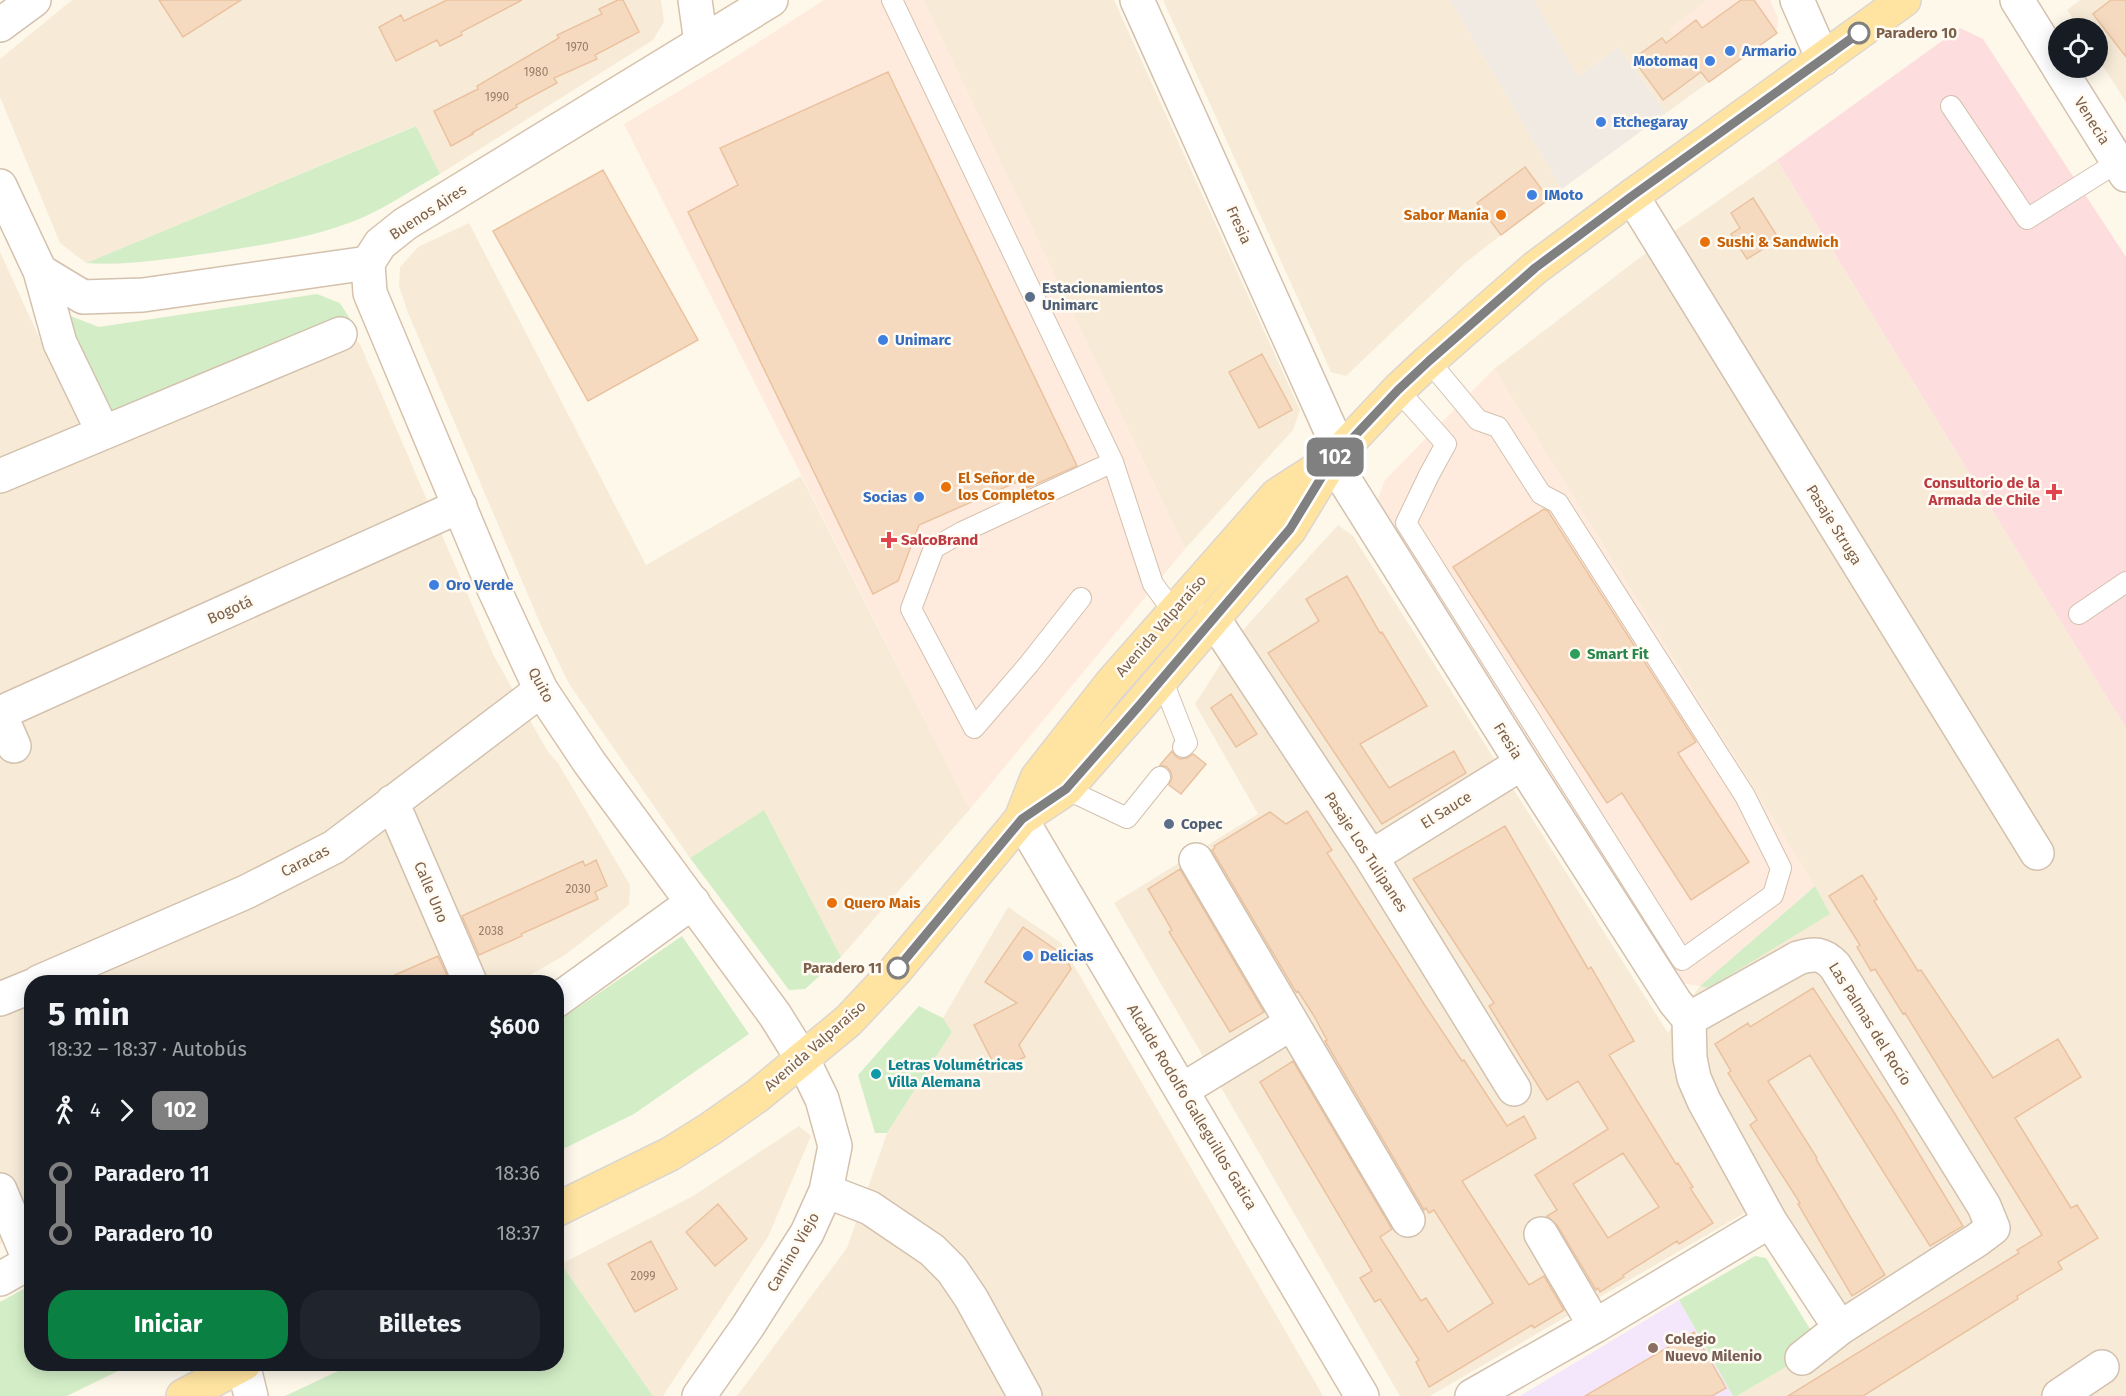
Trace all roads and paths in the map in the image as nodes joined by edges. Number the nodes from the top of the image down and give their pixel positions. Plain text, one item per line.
1 (34, 0) edge
2 (695, 0) edge
3 (771, 0) edge
4 (892, 0) edge
5 (1137, 0) edge
6 (1797, 0) edge
7 (1904, 0) edge
8 (2017, 0) edge
9 (0, 26) edge
10 (701, 44) junction
11 (2048, 51) edge
12 (1823, 59) junction
13 (2065, 78) edge
14 (1951, 106) dead end
15 (2122, 168) edge
16 (0, 186) edge
17 (1632, 196) junction
18 (368, 263) junction
19 (40, 272) junction
20 (340, 334) dead end
21 (1429, 361) junction
22 (1398, 390) junction
23 (103, 432) junction
24 (1336, 455) junction
25 (1113, 462) junction
26 (0, 476) edge
27 (460, 506) junction
28 (2126, 582) edge
29 (1081, 597) dead end
30 (1174, 612) junction
31 (2079, 614) dead end
32 (1213, 618) junction
33 (1162, 679) junction
34 (542, 690) junction
35 (0, 713) edge
36 (14, 746) dead end
37 (1183, 747) dead end
38 (1522, 764) junction
39 (1160, 777) dead end
40 (1066, 789) junction
41 (392, 802) junction
42 (1022, 819) junction
43 (2037, 853) dead end
44 (1371, 857) junction
45 (1196, 860) dead end
46 (693, 902) junction
47 (55, 975) edge
48 (467, 975) edge
49 (24, 989) edge
50 (564, 995) edge
51 (0, 999) edge
52 (1689, 1019) junction
53 (1292, 1023) junction
54 (803, 1060) junction
55 (1514, 1089) dead end
56 (1182, 1090) junction
57 (0, 1190) edge
58 (826, 1191) junction
59 (564, 1206) edge
60 (1408, 1220) dead end
61 (1770, 1221) junction
62 (1541, 1234) dead end
63 (24, 1246) edge
64 (24, 1266) edge
65 (0, 1279) edge
66 (1595, 1326) junction
67 (1840, 1328) junction
68 (1802, 1358) dead end
69 (2102, 1367) dead end
70 (230, 1371) edge
71 (245, 1371) edge
72 (183, 1396) edge
73 (251, 1396) edge
74 (699, 1396) edge
75 (1024, 1396) edge
76 (1362, 1396) edge
77 (1472, 1396) edge
78 (2059, 1396) edge

1 - 9 street
2 - 10 street
3 - 10 street, Buenos Aires
4 - 25 lane
5 - 24 street, Fresia
6 - 12 street
7 - 12 main road, Avenida Valparaíso
8 - 11 street, Venecia
10 - 18 street, Buenos Aires
12 - 17 main road, Avenida Valparaíso
13 - 15 street, Venecia
14 - 15 lane
16 - 19 street
17 - 21 main road, Avenida Valparaíso
17 - 43 street, Pasaje Struga
18 - 19 street
18 - 27 street, Quito
19 - 23 street
20 - 23 street
21 - 22 main road, Avenida Valparaíso
21 - 22 lane
22 - 24 main road, Avenida Valparaíso
23 - 26 street
24 - 30 main road, Avenida Valparaíso
24 - 32 main road, Avenida Valparaíso
24 - 38 street, Fresia
25 - 29 lane
25 - 30 lane
27 - 34 street, Quito
27 - 35 street, Bogotá
28 - 31 lane
30 - 42 main road, Avenida Valparaíso
32 - 33 main road, Avenida Valparaíso
32 - 44 street, Pasaje Los Tulipanes
33 - 37 lane
33 - 40 main road, Avenida Valparaíso
34 - 41 street, Caracas
34 - 46 street, Quito
35 - 36 street
38 - 44 street, El Sauce
38 - 52 street, Fresia
39 - 40 lane
40 - 42 main road, Avenida Valparaíso
41 - 47 street, Caracas
41 - 48 street, Calle Uno
42 - 54 main road, Avenida Valparaíso
42 - 56 street, Alcalde Rodolfo Galleguillos Gatica
44 - 55 street, Pasaje Los Tulipanes
45 - 53 street
46 - 50 street
46 - 54 street, Quito
49 - 51 street
52 - 61 street
52 - 67 street, Las Palmas del Rocío
53 - 56 street
53 - 60 street
54 - 58 street, Camino Viejo
54 - 59 main road, Avenida Valparaíso
56 - 76 street, Alcalde Rodolfo Galleguillos Gatica
57 - 63 street
58 - 74 street, Camino Viejo
58 - 75 street
61 - 66 street
61 - 67 street
62 - 66 street
64 - 65 street
66 - 77 street
67 - 68 street, Las Palmas del Rocío
69 - 78 street
70 - 72 main road
71 - 73 street

